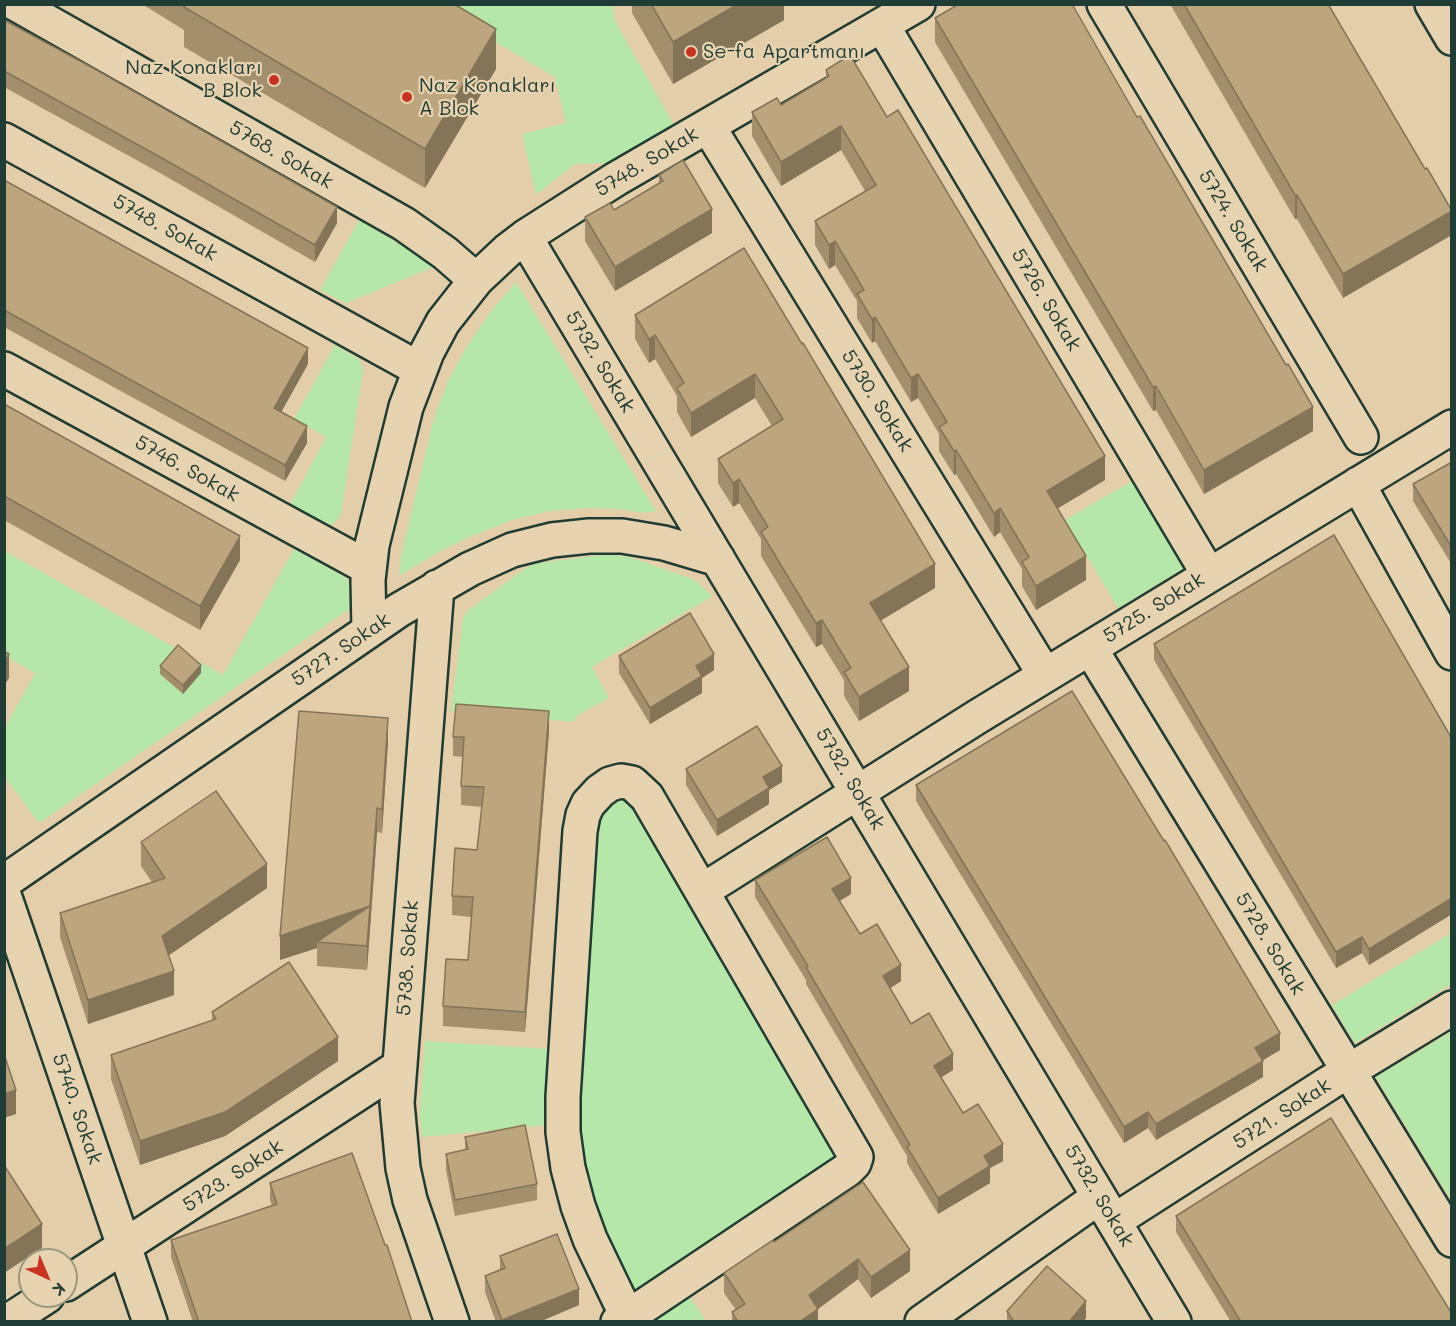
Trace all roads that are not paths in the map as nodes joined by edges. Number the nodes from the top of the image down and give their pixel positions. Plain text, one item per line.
1 (16, 4) edge
2 (918, 4) edge
3 (1104, 4) edge
4 (1432, 4) edge
5 (882, 26) junction
6 (1452, 38) edge
7 (708, 126) junction
8 (4, 141) edge
9 (525, 237) junction
10 (476, 280) junction
11 (4, 369) edge
12 (419, 369) junction
13 (1452, 427) edge
14 (1361, 437) dead end
15 (1358, 484) junction
16 (718, 559) junction
17 (369, 567) junction
18 (1209, 575) junction
19 (437, 587) junction
20 (369, 630) junction
21 (1090, 648) junction
22 (1452, 653) edge
23 (1045, 675) junction
24 (858, 791) junction
25 (4, 882) edge
26 (702, 891) junction
27 (4, 895) edge
28 (1452, 1008) edge
29 (400, 1066) junction
30 (1348, 1072) junction
31 (1106, 1209) junction
32 (1452, 1240) edge
33 (124, 1247) junction
34 (78, 1276) edge
35 (29, 1308) edge
36 (622, 1319) edge
37 (7, 1322) edge
38 (150, 1322) edge
39 (452, 1322) edge
40 (922, 1322) edge
41 (1174, 1322) edge

1 - 10 street, 5768. Sokak
2 - 5 street, 5748. Sokak
3 - 14 street, 5724. Sokak
4 - 6 street
5 - 7 street, 5748. Sokak
5 - 18 street, 5726. Sokak
7 - 9 street, 5748. Sokak
7 - 23 street, 5730. Sokak
8 - 12 street, 5748. Sokak
9 - 10 street, 5748. Sokak
9 - 16 street, 5732. Sokak
10 - 12 street, 5748. Sokak
11 - 17 street, 5746. Sokak
12 - 17 street, 5748. Sokak
13 - 15 street, 5725. Sokak
15 - 18 street, 5725. Sokak
15 - 22 street
16 - 19 street, 5727. Sokak
16 - 24 street, 5732. Sokak
17 - 20 street, 5748. Sokak
18 - 21 street, 5725. Sokak
19 - 20 street, 5727. Sokak
19 - 29 street, 5738. Sokak
20 - 25 street, 5727. Sokak
21 - 23 street, 5725. Sokak
21 - 30 street, 5728. Sokak
23 - 24 street, 5725. Sokak
24 - 26 street, 5725. Sokak
24 - 31 street, 5732. Sokak
26 - 36 street
26 - 36 street
27 - 33 street, 5740. Sokak
28 - 30 street, 5721. Sokak
29 - 33 street, 5723. Sokak
29 - 39 street, 5738. Sokak
30 - 31 street, 5721. Sokak
30 - 32 street, 5728. Sokak
31 - 40 street, 5721. Sokak
31 - 41 street, 5732. Sokak
33 - 34 street, 5723. Sokak
33 - 38 street, 5740. Sokak
35 - 37 street

